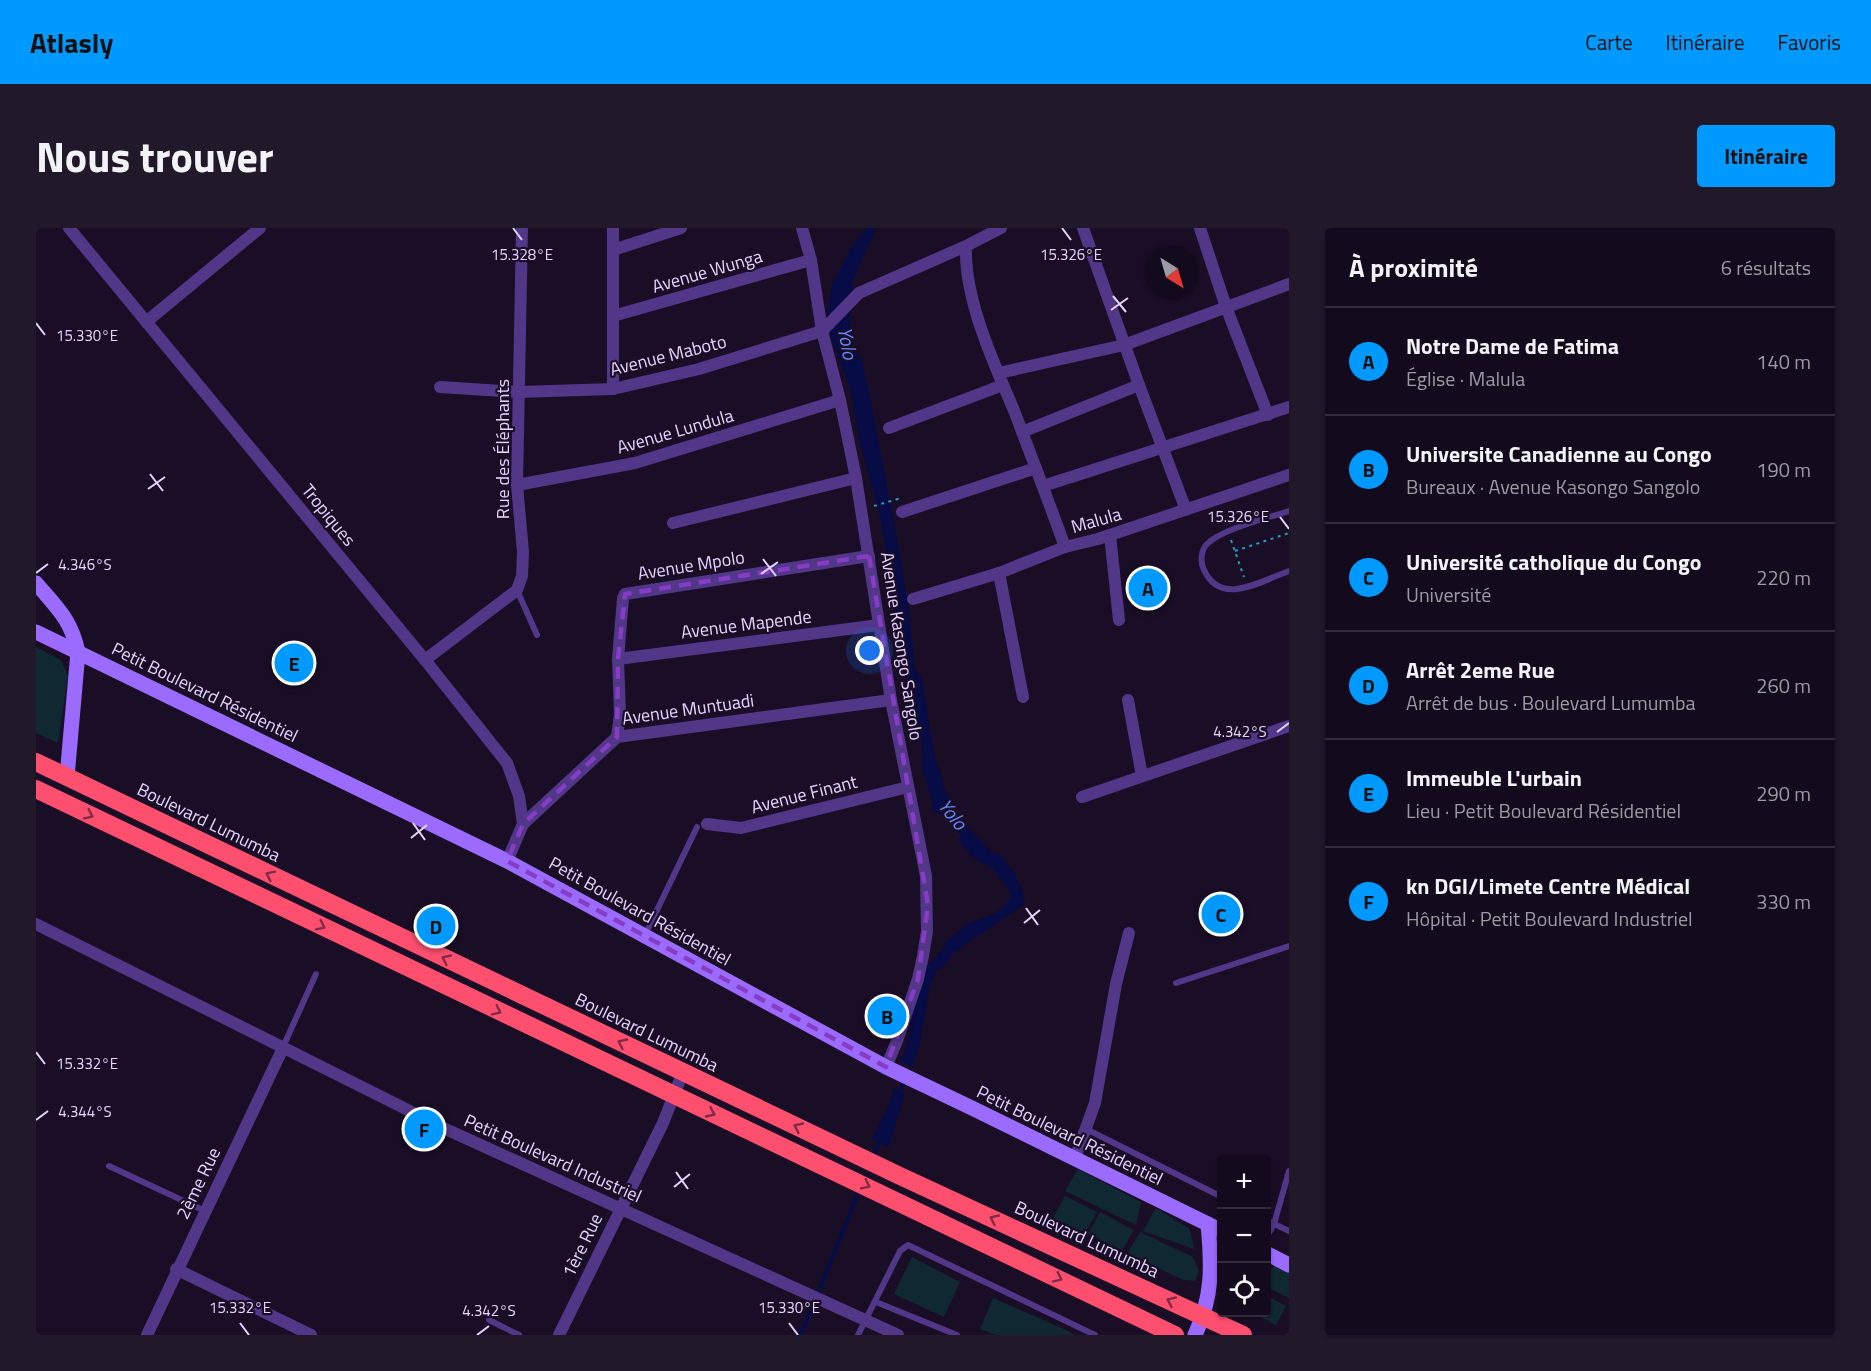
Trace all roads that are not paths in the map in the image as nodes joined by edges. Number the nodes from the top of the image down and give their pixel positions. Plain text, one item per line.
1 (69, 228) edge
2 (260, 228) edge
3 (522, 228) edge
4 (613, 228) edge
5 (681, 228) edge
6 (802, 228) edge
7 (1001, 228) edge
8 (1083, 228) edge
9 (1200, 228) edge
10 (966, 246) junction
11 (613, 250) junction
12 (811, 260) junction
13 (1289, 284) edge
14 (1226, 306) junction
15 (613, 316) junction
16 (146, 322) junction
17 (822, 331) junction
18 (1125, 345) junction
19 (1001, 379) junction
20 (1139, 385) junction
21 (440, 387) dead end
22 (612, 389) junction
23 (519, 392) junction
24 (840, 400) junction
25 (1289, 407) edge
26 (1268, 415) junction
27 (889, 428) dead end
28 (1022, 432) junction
29 (1163, 447) junction
30 (1036, 468) junction
31 (1289, 475) edge
32 (856, 478) junction
33 (517, 485) junction
34 (1043, 486) junction
35 (1186, 510) junction
36 (1289, 511) edge
37 (902, 512) dead end
38 (673, 523) dead end
39 (1110, 536) junction
40 (1065, 547) junction
41 (869, 555) junction
42 (1289, 572) edge
43 (999, 573) junction
44 (36, 583) edge
45 (517, 590) junction
46 (913, 599) dead end
47 (1119, 620) dead end
48 (879, 625) junction
49 (36, 632) edge
50 (537, 635) dead end
51 (78, 652) junction
52 (618, 659) junction
53 (425, 660) junction
54 (1023, 697) dead end
55 (891, 700) junction
56 (1128, 700) dead end
57 (1289, 726) edge
58 (617, 737) junction
59 (36, 762) edge
60 (1142, 776) junction
61 (67, 777) junction
62 (908, 787) junction
63 (36, 789) edge
64 (1082, 797) dead end
65 (523, 824) junction
66 (702, 826) joint
67 (507, 861) junction
68 (36, 924) edge
69 (1129, 933) dead end
70 (644, 936) junction
71 (1289, 946) edge
72 (316, 974) dead end
73 (1176, 983) dead end
74 (283, 1048) junction
75 (889, 1069) junction
76 (683, 1072) junction
77 (674, 1096) junction
78 (1086, 1129) junction
79 (1075, 1158) junction
80 (109, 1166) dead end
81 (1289, 1171) edge
82 (1217, 1195) edge
83 (620, 1207) junction
84 (205, 1211) junction
85 (1271, 1222) edge
86 (1274, 1224) junction
87 (1215, 1228) edge
88 (1271, 1229) edge
89 (1289, 1231) edge
90 (1271, 1256) edge
91 (1289, 1265) edge
92 (176, 1269) junction
93 (876, 1302) junction
94 (1203, 1316) junction
95 (861, 1319) junction
96 (489, 1320) dead end
97 (147, 1335) edge
98 (311, 1335) edge
99 (519, 1335) edge
100 (559, 1335) edge
101 (858, 1335) edge
102 (898, 1335) edge
103 (957, 1335) edge
104 (1095, 1335) edge
105 (1175, 1335) edge
106 (1194, 1335) edge
107 (1243, 1335) edge

1 - 16 street, Tropiques
2 - 16 street
3 - 23 street, Rue des Éléphants
4 - 11 street
5 - 11 street
6 - 12 street, Avenue Kasongo Sangolo
7 - 10 street
8 - 18 street
9 - 14 street
10 - 17 street
10 - 19 street
11 - 15 street
12 - 15 street, Avenue Wunga
12 - 17 street, Avenue Kasongo Sangolo
13 - 14 street
14 - 18 street
14 - 26 street
15 - 22 street
16 - 53 street, Tropiques
17 - 22 street, Avenue Maboto
17 - 24 street, Avenue Kasongo Sangolo
18 - 19 street
18 - 20 street
19 - 27 street
19 - 28 street
20 - 28 street
20 - 29 street
21 - 23 street, Avenue Maboto
22 - 23 street, Avenue Maboto
23 - 33 street, Rue des Éléphants
24 - 32 street, Avenue Kasongo Sangolo
24 - 33 street, Avenue Lundula
25 - 26 street
26 - 29 street
28 - 30 street
29 - 34 street
29 - 35 street
30 - 34 street
30 - 37 street
31 - 35 street, Malula
32 - 38 street
32 - 41 street, Avenue Kasongo Sangolo
33 - 45 street, Rue des Éléphants
34 - 40 street
35 - 39 street, Malula
36 - 42 lane
39 - 40 street, Malula
39 - 47 street
40 - 43 street, Malula
41 - 48 street, Avenue Kasongo Sangolo
41 - 52 street, Avenue Mpolo
43 - 46 street, Malula
43 - 54 street
44 - 51 street
45 - 50 lane
45 - 53 street
48 - 52 street, Avenue Mapende
48 - 55 street, Avenue Kasongo Sangolo
49 - 51 street, Petit Boulevard Résidentiel
51 - 61 street
51 - 67 street, Petit Boulevard Résidentiel
52 - 58 street
53 - 65 street, Tropiques
55 - 58 street, Avenue Muntuadi
55 - 62 street, Avenue Kasongo Sangolo
56 - 60 street
57 - 60 street
58 - 65 street, Avenue Muntuadi
59 - 61 highway, Boulevard Lumumba
60 - 64 street
76 -> 61 highway, Boulevard Lumumba
62 - 66 street, Avenue Finant
62 - 75 street, Avenue Kasongo Sangolo
63 -> 77 highway
65 - 67 street
66 - 70 lane
67 - 70 street, Petit Boulevard Résidentiel
68 - 74 street, Petit Boulevard Industriel
69 - 78 street
70 - 75 street, Petit Boulevard Résidentiel
71 - 73 lane
72 - 74 lane
74 - 83 street, Petit Boulevard Industriel
74 - 84 street, 2ème Rue
75 - 79 street, Petit Boulevard Résidentiel
76 - 77 street, 1ère Rue
94 -> 76 highway, Boulevard Lumumba
77 - 83 street, 1ère Rue
77 -> 105 highway
78 - 79 street
78 - 82 lane
79 - 87 street, Petit Boulevard Résidentiel
80 - 84 lane
81 - 86 lane
83 - 95 street, Petit Boulevard Industriel
83 - 100 street, 1ère Rue
84 - 92 street, 2ème Rue
85 - 86 lane
86 - 88 lane
86 - 89 lane
87 - 94 street
90 - 91 street
92 - 97 street, 2ème Rue
92 - 98 street
93 - 95 lane
93 - 103 lane
93 - 104 lane
94 - 106 street
94 - 107 highway, Boulevard Lumumba
95 - 101 lane
95 - 102 street, Petit Boulevard Industriel
96 - 99 lane

